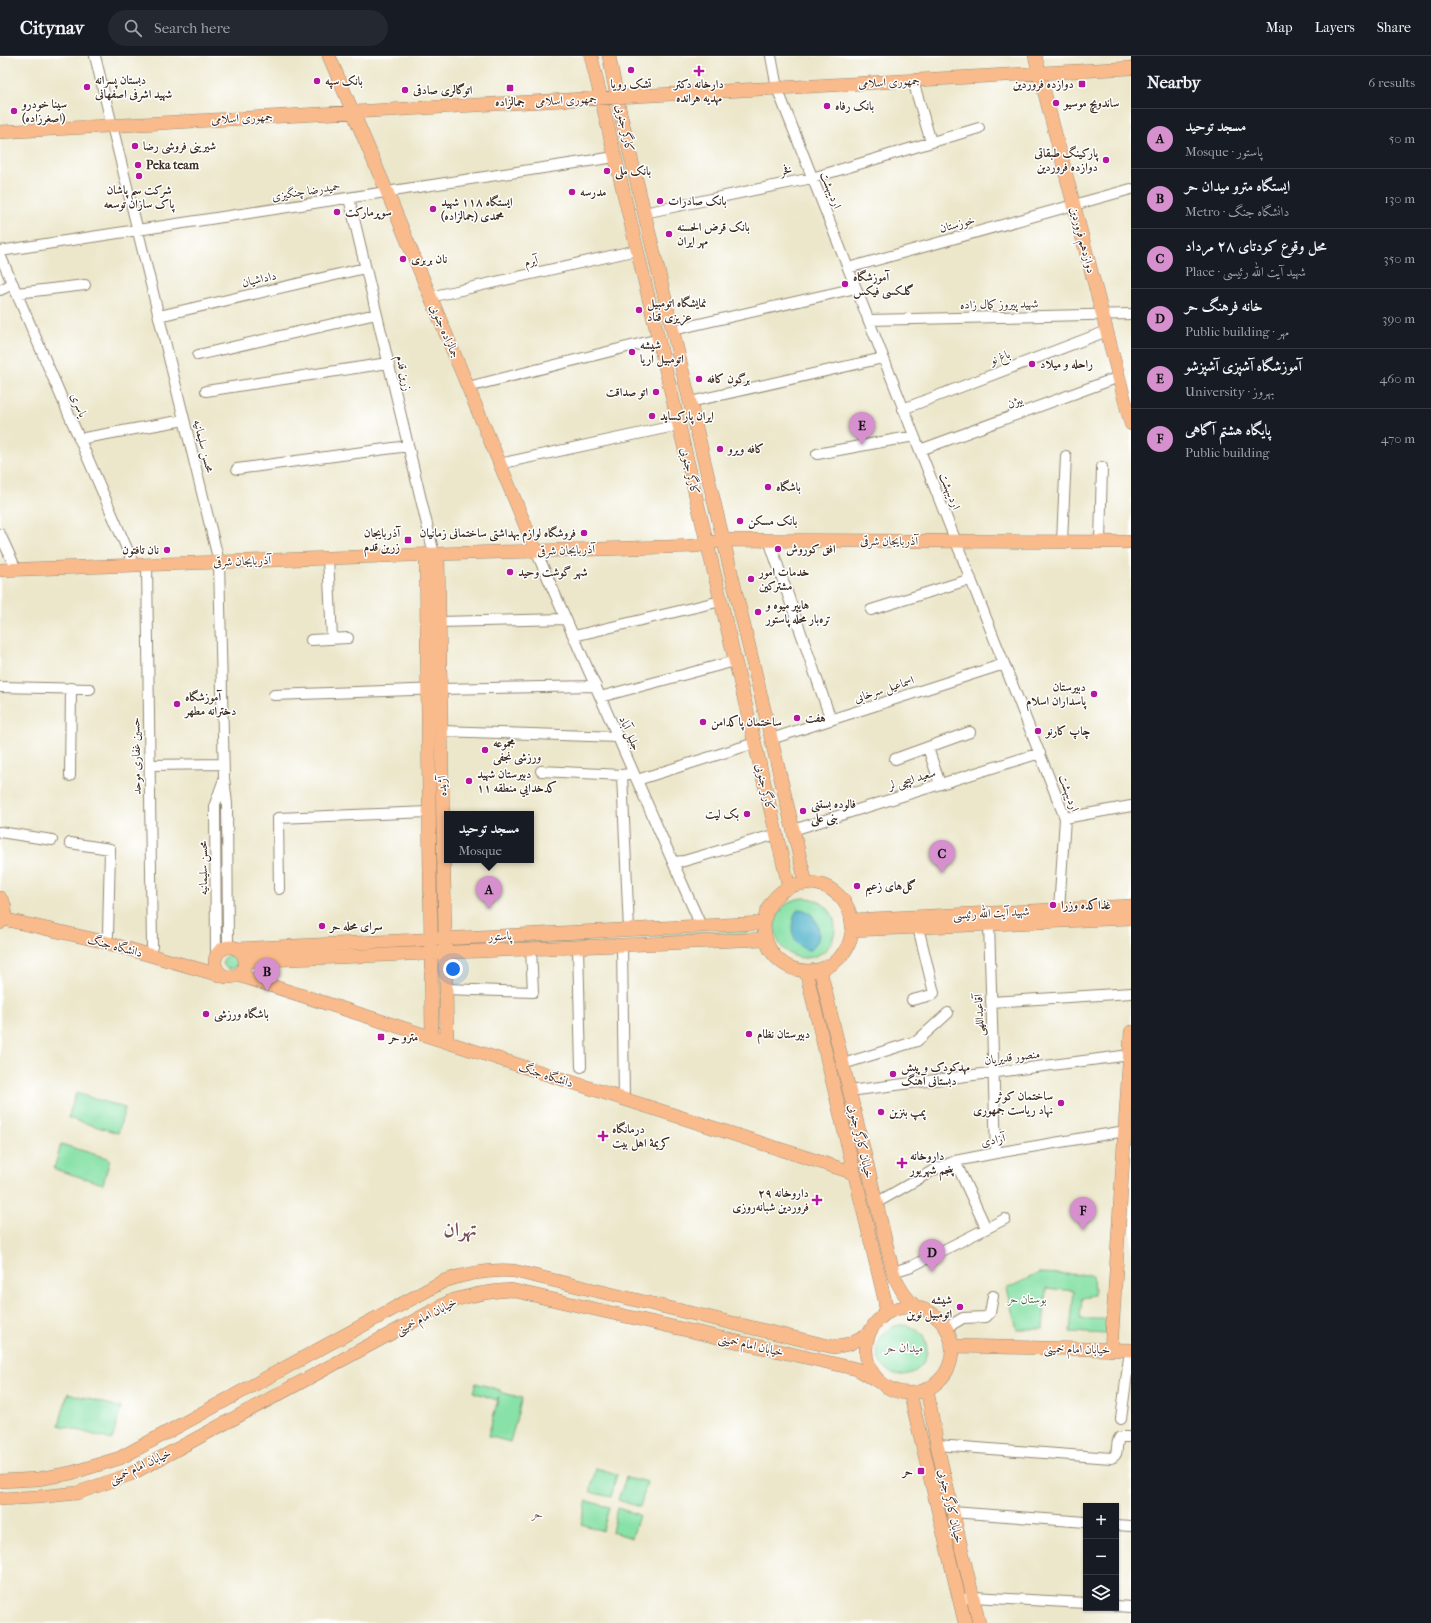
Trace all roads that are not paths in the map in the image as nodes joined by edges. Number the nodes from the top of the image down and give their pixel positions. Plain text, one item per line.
1 (95, 56) edge
2 (329, 56) edge
3 (591, 56) edge
4 (609, 56) edge
5 (770, 56) edge
6 (1034, 56) edge
7 (1131, 68) edge
8 (1040, 73) junction
9 (913, 80) junction
10 (776, 88) junction
11 (618, 97) junction
12 (601, 98) junction
13 (353, 112) junction
14 (113, 126) junction
15 (979, 128) dead end
16 (0, 132) edge
17 (931, 142) junction
18 (615, 157) junction
19 (812, 178) junction
20 (1131, 189) edge
21 (387, 192) junction
22 (349, 198) junction
23 (1074, 205) junction
24 (644, 213) junction
25 (138, 230) junction
26 (637, 250) junction
27 (0, 251) edge
28 (0, 255) edge
29 (365, 268) junction
30 (848, 268) junction
31 (85, 285) dead end
32 (856, 288) junction
33 (15, 289) junction
34 (0, 290) edge
35 (430, 297) junction
36 (376, 314) junction
37 (1102, 314) junction
38 (1131, 314) edge
39 (159, 316) junction
40 (868, 320) junction
41 (672, 330) junction
42 (1107, 331) junction
43 (658, 339) junction
44 (198, 355) dead end
45 (883, 358) junction
46 (388, 363) junction
47 (1119, 378) junction
48 (468, 387) junction
49 (206, 391) dead end
50 (690, 402) junction
51 (903, 408) junction
52 (184, 420) junction
53 (1131, 424) edge
54 (679, 425) junction
55 (914, 436) junction
56 (79, 439) junction
57 (408, 446) junction
58 (920, 450) junction
59 (817, 454) dead end
60 (1066, 456) dead end
61 (499, 464) junction
62 (1102, 467) dead end
63 (237, 469) dead end
64 (0, 534) edge
65 (723, 540) junction
66 (769, 540) junction
67 (956, 541) junction
68 (1062, 541) junction
69 (1100, 542) junction
70 (1131, 542) edge
71 (708, 544) junction
72 (536, 551) junction
73 (433, 554) junction
74 (328, 558) junction
75 (219, 562) junction
76 (134, 565) junction
77 (147, 565) junction
78 (16, 569) junction
79 (0, 570) edge
80 (971, 579) junction
81 (721, 601) junction
82 (871, 610) dead end
83 (566, 619) junction
84 (439, 622) junction
85 (574, 636) junction
86 (348, 638) dead end
87 (332, 639) junction
88 (311, 640) dead end
89 (736, 661) junction
90 (1004, 664) junction
91 (596, 686) junction
92 (0, 687) edge
93 (71, 688) junction
94 (90, 689) dead end
95 (434, 689) junction
96 (274, 695) dead end
97 (600, 697) junction
98 (831, 720) junction
99 (441, 731) junction
100 (970, 732) dead end
101 (618, 737) junction
102 (771, 739) junction
103 (755, 743) junction
104 (928, 748) junction
105 (1040, 753) junction
106 (895, 759) dead end
107 (223, 764) junction
108 (150, 765) junction
109 (541, 771) dead end
110 (622, 775) junction
111 (70, 776) dead end
112 (635, 777) junction
113 (224, 778) junction
114 (940, 784) junction
115 (1131, 806) edge
116 (429, 812) junction
117 (1065, 818) junction
118 (793, 830) junction
119 (0, 832) edge
120 (777, 834) junction
121 (52, 840) dead end
122 (70, 843) dead end
123 (673, 862) junction
124 (806, 883) junction
125 (789, 887) junction
126 (279, 889) dead end
127 (0, 898) edge
128 (1131, 906) edge
129 (1059, 915) junction
130 (3, 918) edge
131 (1131, 918) edge
132 (764, 923) junction
133 (989, 924) junction
134 (851, 925) junction
135 (701, 926) junction
136 (918, 927) junction
137 (629, 930) junction
138 (594, 931) junction
139 (108, 935) junction
140 (464, 938) junction
141 (765, 939) junction
142 (431, 940) junction
143 (445, 940) junction
144 (622, 945) junction
145 (595, 946) junction
146 (152, 947) junction
147 (578, 947) junction
148 (232, 949) junction
149 (531, 949) junction
150 (466, 952) junction
151 (431, 953) junction
152 (445, 953) junction
153 (216, 962) junction
154 (238, 969) junction
155 (820, 969) junction
156 (806, 971) junction
157 (446, 989) junction
158 (1131, 993) edge
159 (912, 1000) dead end
160 (991, 1002) junction
161 (948, 1013) dead end
162 (1131, 1032) edge
163 (432, 1037) junction
164 (447, 1042) junction
165 (1130, 1055) junction
166 (843, 1064) junction
167 (581, 1067) dead end
168 (994, 1073) junction
169 (1129, 1081) edge
170 (849, 1091) junction
171 (624, 1100) junction
172 (1125, 1131) junction
173 (996, 1153) junction
174 (955, 1161) junction
175 (854, 1175) junction
176 (876, 1203) junction
177 (1005, 1219) dead end
178 (986, 1228) junction
179 (893, 1272) junction
180 (993, 1296) dead end
181 (916, 1307) junction
182 (882, 1316) junction
183 (946, 1328) junction
184 (868, 1334) junction
185 (952, 1346) junction
186 (1111, 1350) junction
187 (1130, 1350) edge
188 (309, 1354) junction
189 (318, 1373) junction
190 (879, 1382) junction
191 (927, 1389) junction
192 (910, 1393) junction
193 (1121, 1419) dead end
194 (1131, 1437) edge
195 (937, 1445) junction
196 (38, 1479) junction
197 (0, 1481) edge
198 (38, 1498) junction
199 (0, 1499) edge
200 (952, 1512) junction
201 (1083, 1522) edge
202 (1119, 1525) edge
203 (1131, 1526) edge
204 (966, 1599) junction
205 (1083, 1604) edge
206 (1119, 1606) edge
207 (1131, 1607) edge
208 (965, 1623) edge
209 (979, 1623) edge

1 - 14 street, محسن سلیمانیه
2 - 13 main road
3 - 12 main road, کارگر جنوبی
4 - 11 main road
5 - 10 street, اردیبهشت
6 - 8 main road, دوازدهم فروردین
7 - 8 main road, جمهوری اسلامی
8 - 9 main road, جمهوری اسلامی
8 - 23 main road, دوازدهم فروردین
9 - 10 main road, جمهوری اسلامی
9 - 17 street
10 - 11 main road, جمهوری اسلامی
10 - 19 street, اردیبهشت
11 - 12 main road, جمهوری اسلامی
11 - 24 main road, کارگر جنوبی
12 - 13 main road, جمهوری اسلامی
12 - 18 main road, کارگر جنوبی
13 - 14 main road, جمهوری اسلامی
13 - 21 main road, جمالزاده جنوبی
14 - 16 main road, جمهوری اسلامی
14 - 25 street, محسن سلیمانیه
15 - 17 street, فخر
17 - 19 street, فخر
18 - 21 street, حمیدرضا چنگیزی
18 - 26 main road, کارگر جنوبی
19 - 24 street, فخر
19 - 30 street, اردیبهشت
20 - 23 street, خوزستان
21 - 22 street, حمیدرضا چنگیزی
21 - 35 main road, جمالزاده جنوبی
22 - 25 street, حمیدرضا چنگیزی
22 - 29 street, زرین قدم
23 - 30 street, خوزستان
23 - 37 main road, دوازدهم فروردین
24 - 41 main road, کارگر جنوبی
25 - 27 street, حمیدرضا چنگیزی
25 - 39 street, محسن سلیمانیه
26 - 35 street, آیرم
26 - 43 main road, کارگر جنوبی
28 - 33 street, یاسری
29 - 36 street, زرین قدم
29 - 39 street, داداشیان
30 - 32 street, اردیبهشت
31 - 33 street
32 - 40 street, اردیبهشت
32 - 41 street
33 - 34 street
33 - 56 street, یاسری
35 - 48 main road, جمالزاده جنوبی
36 - 44 street
36 - 46 street, زرین قدم
37 - 38 street, شهید پیروز کمال زاده
37 - 40 street, شهید پیروز کمال زاده
37 - 42 main road, دوازدهم فروردین
39 - 52 street, محسن سلیمانیه
40 - 45 street, اردیبهشت
41 - 50 main road, کارگر جنوبی
42 - 47 main road, دوازدهم فروردین
42 - 51 street, باغ نو
43 - 48 street
43 - 54 main road, کارگر جنوبی
45 - 50 street
45 - 51 street, اردیبهشت
46 - 49 street
46 - 57 street, زرین قدم
47 - 53 main road, دوازدهم فروردین
47 - 58 street, بیژن
48 - 61 main road, جمالزاده جنوبی
50 - 65 main road, کارگر جنوبی
51 - 55 street, اردیبهشت
52 - 56 street
52 - 75 street, محسن سلیمانیه
54 - 61 street
54 - 71 main road, کارگر جنوبی
55 - 58 street, اردیبهشت
55 - 59 street
56 - 76 street, یاسری
57 - 63 street
57 - 73 street, زرین قدم
58 - 67 street, اردیبهشت
60 - 68 street
61 - 72 main road, جمالزاده جنوبی
62 - 69 street
64 - 78 street
65 - 66 main road, آذربایجان شرقی
65 - 71 main road, آذربایجان شرقی
65 - 102 main road, کارگر جنوبی
66 - 67 main road, آذربایجان شرقی
66 - 98 street
67 - 68 main road, آذربایجان شرقی
67 - 80 street, اردیبهشت
68 - 69 main road, آذربایجان شرقی
69 - 70 main road, آذربایجان شرقی
71 - 72 main road, آذربایجان شرقی
71 - 81 main road, کارگر جنوبی
72 - 73 main road, آذربایجان شرقی
72 - 83 street, جلیل آباد
73 - 74 main road, آذربایجان شرقی
73 - 84 main road, آژیده
73 - 95 main road, آژیده
74 - 75 main road, آذربایجان شرقی
74 - 87 street
75 - 77 main road, آذربایجان شرقی
75 - 107 street, محسن سلیمانیه
76 - 77 main road, آذربایجان شرقی
76 - 78 main road, آذربایجان شرقی
77 - 108 street, حسین غفاری موحد
78 - 79 main road, آذربایجان شرقی
80 - 82 street
80 - 90 street, اردیبهشت
81 - 85 street
81 - 89 main road, کارگر جنوبی
83 - 84 street
83 - 85 street, جلیل آباد
84 - 95 main road, آژیده
85 - 91 street, جلیل آباد
86 - 87 street
87 - 88 street
89 - 97 street
89 - 103 main road, کارگر جنوبی
90 - 98 street, اسماعیل سرخابی
90 - 105 street, اردیبهشت
91 - 95 street
91 - 97 street, جلیل آباد
92 - 93 street
93 - 94 street
93 - 111 street
95 - 96 street
95 - 99 main road, آژیده
95 - 116 main road, آژیده
97 - 101 street, جلیل آباد
98 - 102 street, اسماعیل سرخابی
99 - 101 street
99 - 143 main road, آژیده
100 - 104 street
101 - 112 street, جلیل آباد
102 - 118 main road, کارگر جنوبی
103 - 112 street
103 - 120 main road, کارگر جنوبی
104 - 106 street
104 - 114 street
105 - 114 street, سعید ایپچی لر
105 - 117 street, اردیبهشت
107 - 108 street
107 - 113 street, محسن سلیمانیه
108 - 146 street, حسین غفاری موحد
109 - 110 street
110 - 112 street
110 - 137 street
112 - 123 street, جلیل آباد
113 - 148 street, محسن سلیمانیه
113 - 153 street, محسن سلیمانیه
114 - 118 street, سعید ایپچی لر
115 - 117 street
116 - 126 street
116 - 142 main road, آژیده
117 - 129 street, اردیبهشت
118 - 124 main road, کارگر جنوبی
119 - 121 street
120 - 123 street
120 - 125 main road, کارگر جنوبی
122 - 139 street
123 - 135 street, جلیل آباد
124 - 125 main road
124 - 134 main road
125 - 132 main road
127 - 130 main road
128 - 129 main road, شهید آیت الله رئیسی
129 - 131 main road, شهید آیت الله رئیسی
129 - 133 main road, شهید آیت الله رئیسی
129 - 134 main road, شهید آیت الله رئیسی
130 - 139 main road, دانشگاه جنگ
130 - 154 main road, دانشگاه جنگ
132 - 135 main road, پاستور
132 - 141 main road
133 - 136 main road, شهید آیت الله رئیسی
133 - 160 street, آقاعبداللهی
134 - 136 main road, شهید آیت الله رئیسی
134 - 155 main road
135 - 137 main road, پاستور
136 - 159 street
137 - 138 main road, پاستور
138 - 140 main road, پاستور
138 - 145 main road
139 - 146 main road, دانشگاه جنگ
140 - 143 main road, پاستور
140 - 150 main road
141 - 144 main road, پاستور
141 - 156 main road
142 - 143 main road, پاستور
142 - 148 main road, پاستور
142 - 151 main road, آژیده
143 - 152 main road, آژیده
144 - 145 main road, پاستور
144 - 171 street
145 - 147 main road, پاستور
146 - 153 main road, دانشگاه جنگ
147 - 149 main road, پاستور
147 - 167 street
148 - 153 main road
148 - 154 main road
149 - 150 main road, پاستور
149 - 157 street
150 - 152 main road, پاستور
151 - 152 main road, پاستور
151 - 154 main road, پاستور
151 - 163 main road, آژیده
152 - 157 main road, آژیده
153 - 154 main road
154 - 163 main road, دانشگاه جنگ
155 - 156 main road
155 - 166 main road, خیابان کارگر جنوبی
156 - 175 main road, خیابان کارگر جنوبی
157 - 164 main road, آژیده
158 - 160 street
160 - 168 street, آقاعبداللهی
161 - 166 street
162 - 165 main road
163 - 164 main road, دانشگاه جنگ
164 - 171 main road, دانشگاه جنگ
165 - 168 street, منصور قدیریان
165 - 169 main road
166 - 170 main road, خیابان کارگر جنوبی
168 - 170 street, منصور قدیریان
168 - 173 street, آقاعبداللهی
169 - 172 main road
170 - 176 main road, خیابان کارگر جنوبی
171 - 175 main road, دانشگاه جنگ
172 - 173 street, آزادی
172 - 186 main road
173 - 174 street, آزادی
174 - 176 street, آزادی
174 - 178 street
175 - 182 main road, خیابان کارگر جنوبی
176 - 179 main road, خیابان کارگر جنوبی
177 - 178 street
178 - 179 street
179 - 181 main road, خیابان کارگر جنوبی
180 - 183 street
181 - 182 main road
181 - 183 main road
182 - 184 main road
183 - 185 main road
184 - 188 main road, خیابان امام خمینی
184 - 190 main road
185 - 186 main road, خیابان امام خمینی
185 - 191 main road
186 - 187 main road, خیابان امام خمینی
187 - 193 street
188 - 189 main road
188 - 196 main road, خیابان امام خمینی
189 - 190 main road, خیابان امام خمینی
189 - 198 main road, خیابان امام خمینی
190 - 192 main road
191 - 192 main road
191 - 195 main road, خیابان کارگر جنوبی
192 - 204 main road, خیابان کارگر جنوبی
194 - 195 street
195 - 200 main road, خیابان کارگر جنوبی
196 - 197 main road, خیابان امام خمینی
196 - 198 main road
198 - 199 main road, خیابان امام خمینی
200 - 201 street
200 - 204 main road, خیابان کارگر جنوبی
202 - 203 street
204 - 205 street
204 - 208 main road, خیابان کارگر جنوبی
204 - 209 main road, خیابان کارگر جنوبی
206 - 207 street

